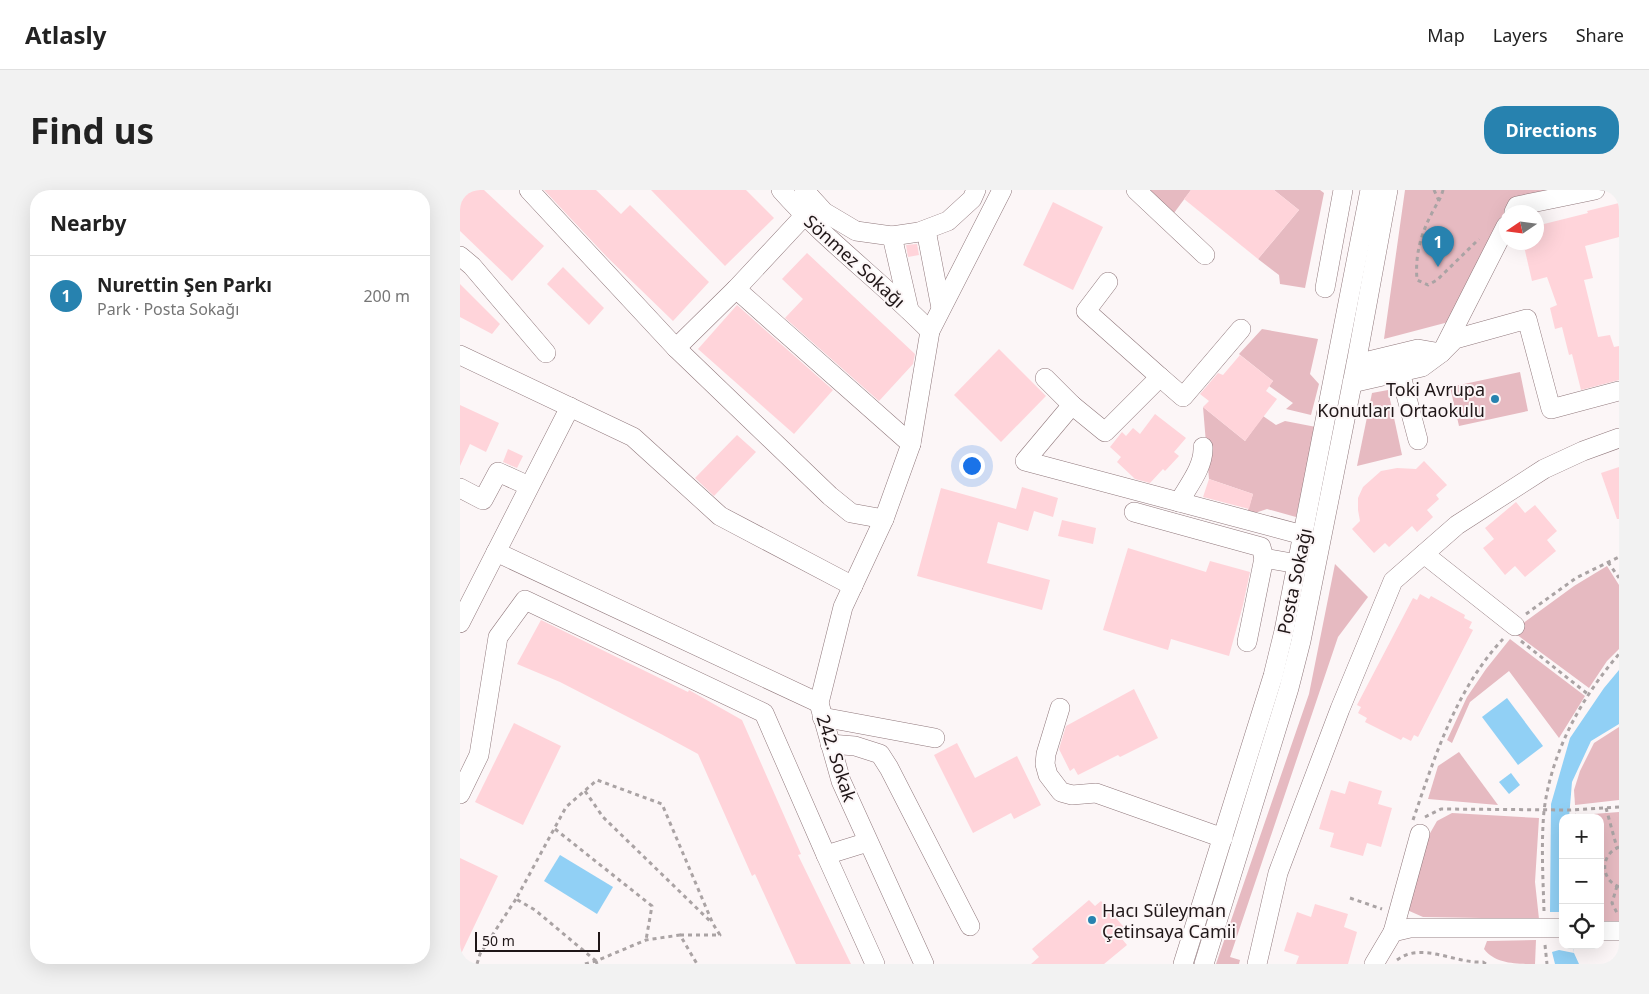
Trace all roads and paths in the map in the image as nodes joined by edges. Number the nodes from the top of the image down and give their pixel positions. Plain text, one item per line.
1 (528, 190) edge
2 (781, 190) edge
3 (804, 190) edge
4 (976, 190) edge
5 (1002, 190) edge
6 (1136, 190) edge
7 (1343, 190) edge
8 (1370, 190) edge
9 (1388, 190) edge
10 (1434, 190) edge
11 (1443, 190) edge
12 (1595, 190) edge
13 (1439, 201) junction
14 (1522, 205) edge
15 (1367, 210) junction
16 (1339, 211) junction
17 (804, 216) junction
18 (926, 230) junction
19 (1485, 234) dead end
20 (892, 236) junction
21 (1499, 240) edge
22 (1205, 255) dead end
23 (460, 256) edge
24 (1108, 282) dead end
25 (736, 288) junction
26 (1325, 288) dead end
27 (941, 308) junction
28 (909, 310) junction
29 (1241, 328) dead end
30 (930, 331) junction
31 (676, 348) junction
32 (546, 353) dead end
33 (1441, 353) junction
34 (460, 355) edge
35 (1356, 364) junction
36 (1400, 372) junction
37 (1160, 377) junction
38 (1044, 378) dead end
39 (1352, 383) junction
40 (1619, 391) edge
41 (570, 406) junction
42 (1072, 406) junction
43 (1619, 438) edge
44 (1418, 440) dead end
45 (912, 444) junction
46 (1203, 447) dead end
47 (529, 486) junction
48 (460, 488) edge
49 (1179, 502) junction
50 (1134, 512) dead end
51 (884, 519) junction
52 (1303, 535) junction
53 (496, 552) junction
54 (1424, 554) junction
55 (1619, 557) edge
56 (1264, 558) junction
57 (1608, 562) junction
58 (1298, 564) junction
59 (1619, 578) edge
60 (853, 586) junction
61 (466, 594) edge
62 (460, 623) edge
63 (1512, 629) junction
64 (1247, 642) dead end
65 (1619, 654) edge
66 (1589, 695) junction
67 (1060, 708) dead end
68 (820, 710) junction
69 (935, 738) dead end
70 (830, 744) junction
71 (585, 791) junction
72 (460, 794) edge
73 (1619, 806) edge
74 (1606, 808) junction
75 (1544, 810) junction
76 (1577, 810) junction
77 (1576, 814) edge
78 (1420, 824) junction
79 (555, 830) junction
80 (1223, 838) junction
81 (868, 842) junction
82 (1618, 848) edge
83 (826, 855) junction
84 (1618, 886) edge
85 (1350, 898) dead end
86 (516, 899) junction
87 (1383, 909) dead end
88 (1619, 919) edge
89 (713, 924) junction
90 (970, 926) dead end
91 (1550, 928) edge
92 (1604, 931) edge
93 (1619, 931) edge
94 (1393, 932) junction
95 (680, 935) junction
96 (646, 940) junction
97 (597, 963) edge
98 (1468, 963) edge
99 (477, 964) edge
100 (585, 964) edge
101 (697, 964) edge
102 (875, 964) edge
103 (924, 964) edge
104 (1183, 964) edge
105 (1204, 964) edge
106 (1257, 964) edge
107 (1374, 964) edge
108 (1393, 964) edge
109 (1486, 964) edge
110 (1547, 964) edge

1 - 31 street
2 - 17 street, Sönmez Sokağı
3 - 20 street
4 - 18 street
5 - 27 street, 242. Sokak
6 - 22 street
7 - 16 street
8 - 15 street, Posta Sokağı
9 - 35 street, Posta Sokağı
10 - 13 path
11 - 13 path
12 - 14 street
13 - 19 path
15 - 16 street
15 - 52 street, Posta Sokağı
16 - 26 street
17 - 25 street
17 - 28 street, Sönmez Sokağı
18 - 20 street
18 - 27 street
20 - 28 street
21 - 33 street
23 - 32 street
24 - 37 street
25 - 31 street
25 - 45 street
27 - 30 street, 242. Sokak
28 - 30 street, Sönmez Sokağı
29 - 37 street
30 - 45 street, 242. Sokak
31 - 51 street
33 - 35 street
33 - 36 street
33 - 40 street
34 - 41 street
35 - 39 street, Posta Sokağı
36 - 39 street
36 - 44 street
37 - 42 street
38 - 42 street
39 - 105 street, Posta Sokağı
41 - 47 street
41 - 60 street
42 - 49 street
43 - 54 street
45 - 51 street, 242. Sokak
46 - 49 street
47 - 48 street
47 - 53 street
49 - 52 street
50 - 56 street
51 - 60 street, 242. Sokak
52 - 58 street, Posta Sokağı
53 - 61 street
53 - 68 street
54 - 63 street
54 - 106 street
55 - 57 path
56 - 58 street
56 - 64 street
57 - 59 path
57 - 63 path
58 - 80 street, Posta Sokağı
60 - 68 street, 242. Sokak
61 - 62 street
63 - 66 path
63 - 78 path
65 - 66 path
66 - 75 path
67 - 80 street
68 - 69 street
68 - 70 street, 242. Sokak
70 - 81 street, 242. Sokak
70 - 90 street
71 - 79 path
71 - 89 path
71 - 89 path
72 - 83 street
73 - 74 path
74 - 76 path
74 - 82 path
75 - 76 path
75 - 78 path
75 - 91 path
76 - 77 path
78 - 94 street
79 - 86 path
79 - 96 path
80 - 104 street, Posta Sokağı
81 - 83 street
81 - 103 street, 242. Sokak
82 - 84 path
83 - 102 street
84 - 88 path
85 - 87 path
86 - 97 path
86 - 99 path
89 - 95 path
91 - 94 street
91 - 110 path
92 - 93 street
94 - 107 street
95 - 96 path
95 - 101 path
96 - 97 path
97 - 100 path
98 - 108 path
98 - 109 path

